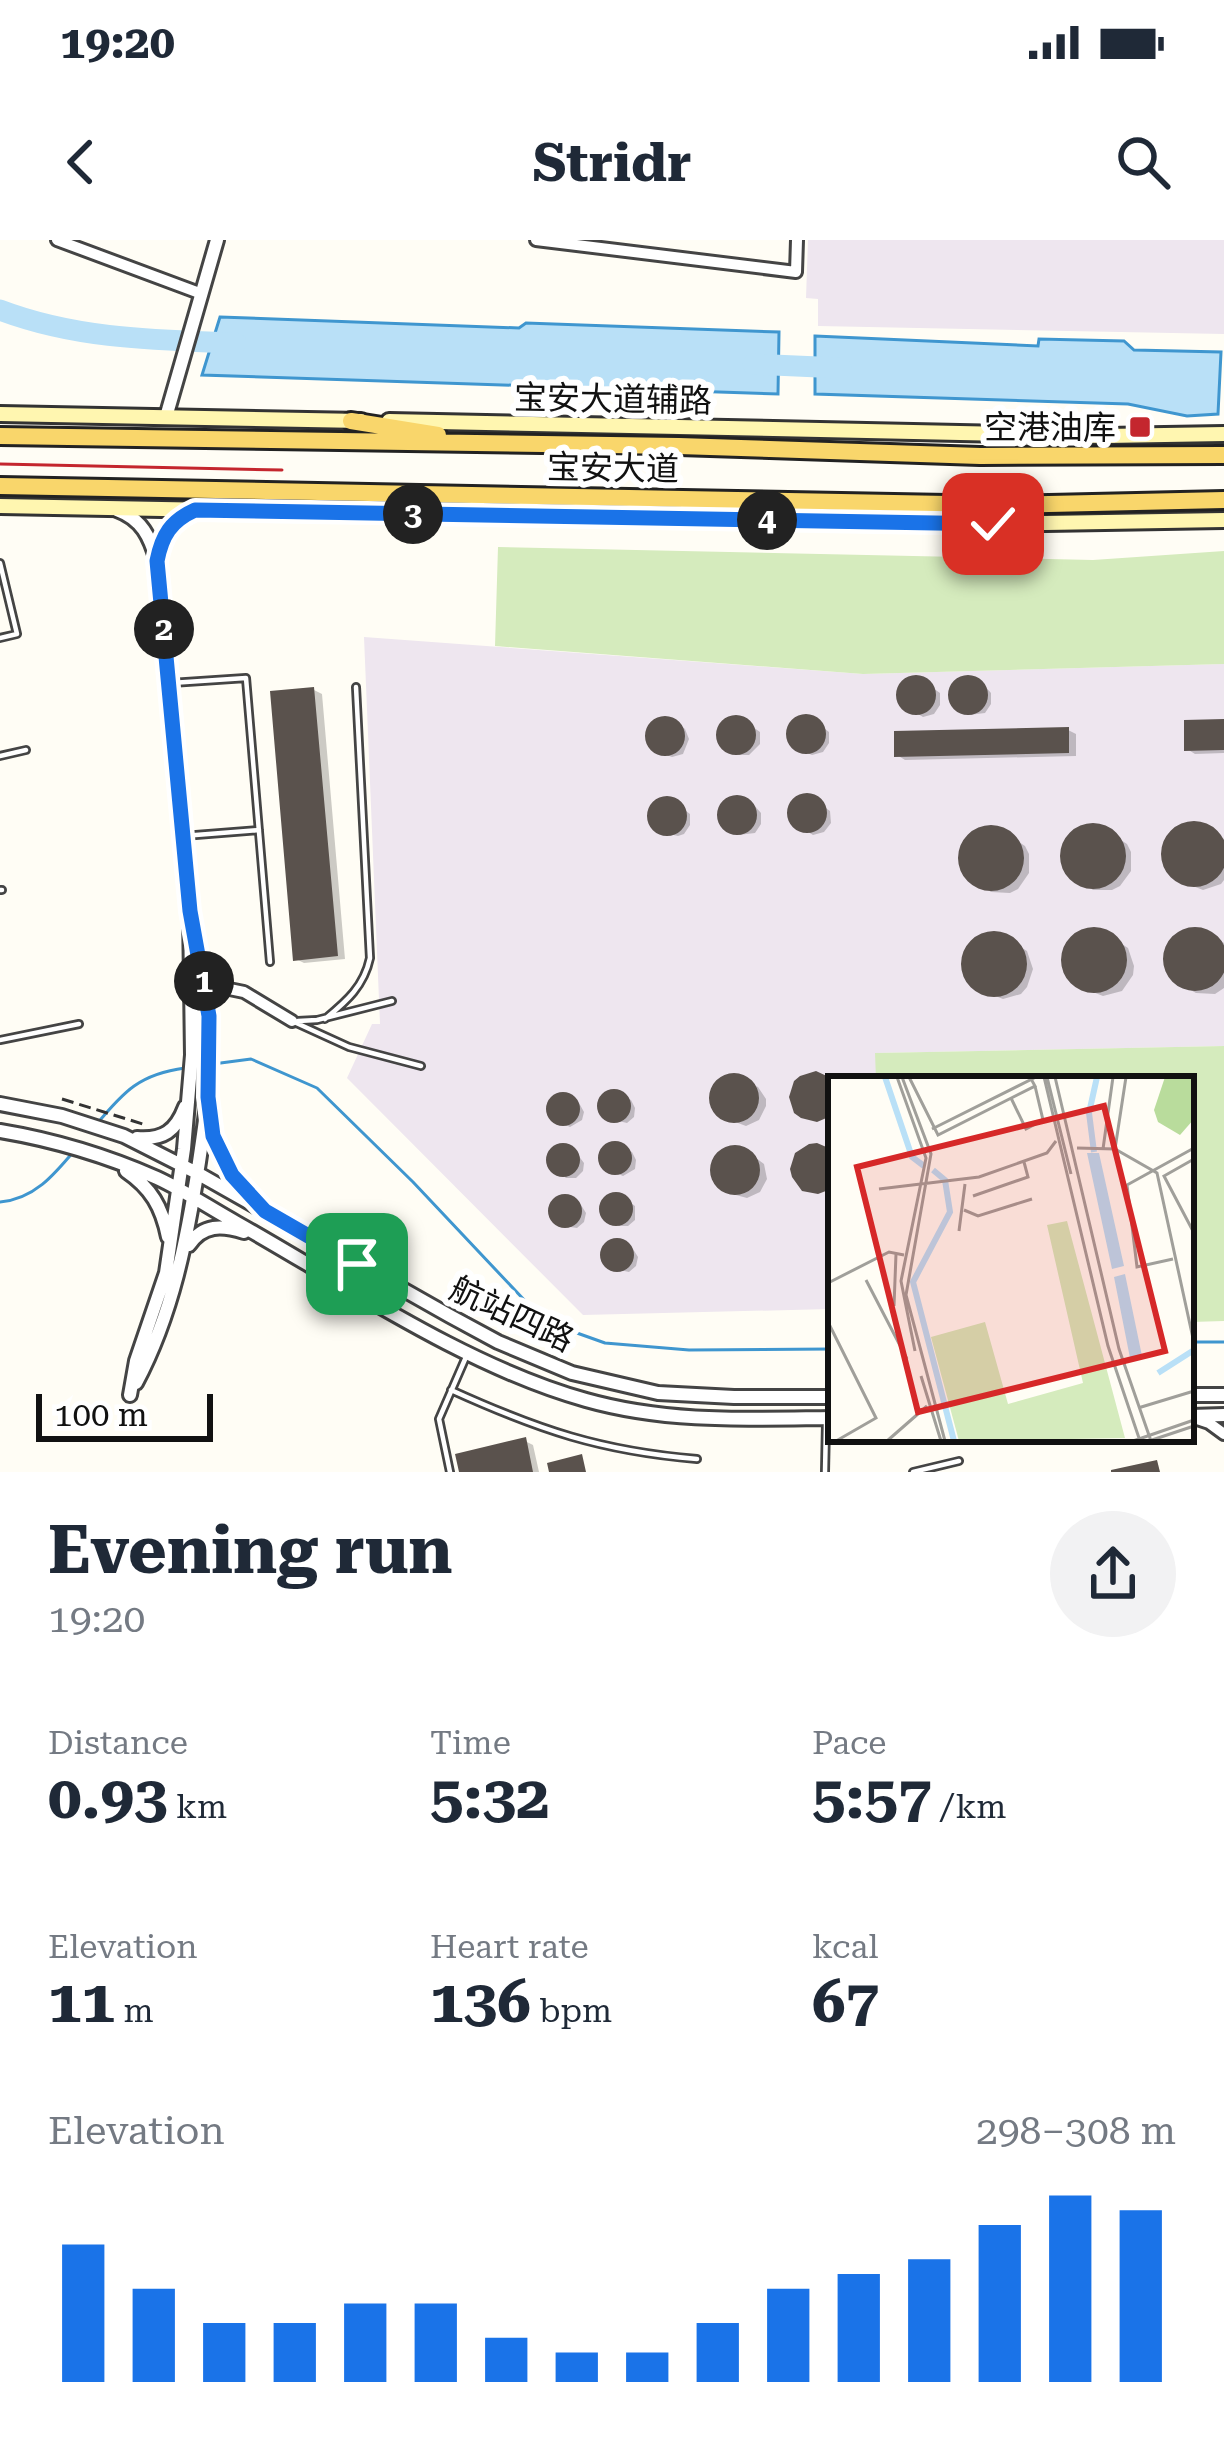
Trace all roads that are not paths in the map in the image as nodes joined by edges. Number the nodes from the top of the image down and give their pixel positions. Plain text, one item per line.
1 (57, 240) edge
2 (217, 240) edge
3 (536, 240) edge
4 (797, 240) edge
5 (202, 294) junction
6 (0, 414) edge
7 (166, 417) junction
8 (351, 421) junction
9 (1224, 434) edge
10 (0, 436) edge
11 (492, 444) junction
12 (1224, 455) edge
13 (0, 486) edge
14 (1224, 500) edge
15 (758, 502) junction
16 (0, 506) edge
17 (110, 508) junction
18 (195, 510) junction
19 (689, 519) junction
20 (1224, 520) edge
21 (157, 561) junction
22 (0, 562) edge
23 (0, 638) edge
24 (169, 683) junction
25 (356, 687) dead end
26 (26, 750) dead end
27 (0, 756) edge
28 (259, 830) junction
29 (183, 836) junction
30 (190, 911) junction
31 (270, 962) dead end
32 (205, 984) junction
33 (392, 1001) dead end
34 (325, 1018) junction
35 (292, 1021) junction
36 (79, 1024) dead end
37 (0, 1040) edge
38 (421, 1066) dead end
39 (190, 1089) junction
40 (208, 1097) junction
41 (0, 1104) edge
42 (0, 1131) edge
43 (124, 1136) junction
44 (110, 1160) junction
45 (182, 1165) junction
46 (197, 1172) junction
47 (179, 1190) junction
48 (193, 1198) junction
49 (265, 1211) junction
50 (266, 1239) junction
51 (176, 1253) junction
52 (468, 1352) junction
53 (452, 1390) junction
54 (1224, 1394) edge
55 (1194, 1395) edge
56 (828, 1396) edge
57 (1224, 1415) edge
58 (1194, 1416) edge
59 (1194, 1417) edge
60 (828, 1418) edge
61 (1224, 1434) edge
62 (697, 1459) dead end
63 (959, 1461) dead end
64 (450, 1472) edge
65 (825, 1472) edge
66 (913, 1472) edge

1 - 5 street
2 - 5 street
3 - 4 street
5 - 7 street
6 - 7 main road, 宝安大道辅路
7 - 8 main road, 宝安大道辅路
8 - 9 main road, 宝安大道辅路
8 - 11 main road
10 - 11 main road, 宝安大道
11 - 12 main road, 宝安大道
13 - 15 main road, 宝安大道
14 - 15 main road, 宝安大道
15 - 19 main road
16 - 17 main road
17 - 18 main road
17 - 21 street
18 - 19 main road
18 - 21 street
19 - 20 main road
21 - 24 street
22 - 23 lane
24 - 28 lane
24 - 29 street
25 - 34 lane
26 - 27 lane
28 - 29 lane
28 - 31 lane
29 - 30 street
30 - 32 street
30 - 39 street
32 - 35 street
32 - 40 street
33 - 34 lane
34 - 35 lane
35 - 38 lane
36 - 37 lane
39 - 43 street
39 - 45 street
40 - 46 street
40 - 49 street
41 - 43 street, 航站四路
42 - 44 street, 航站四路
43 - 45 street, 航站四路
44 - 47 street, 航站四路
44 - 51 street
45 - 46 street, 航站四路
45 - 47 street
46 - 48 street
46 - 49 street, 航站四路
47 - 48 street, 航站四路
47 - 51 street
48 - 50 street, 航站四路
48 - 51 street
49 - 56 street, 航站四路
50 - 51 street
50 - 52 street, 航站四路
51 - 51 street
52 - 53 lane
52 - 60 street, 航站四路
53 - 62 lane
53 - 64 lane
54 - 55 street
57 - 58 street
59 - 61 street
60 - 65 lane
63 - 66 lane

